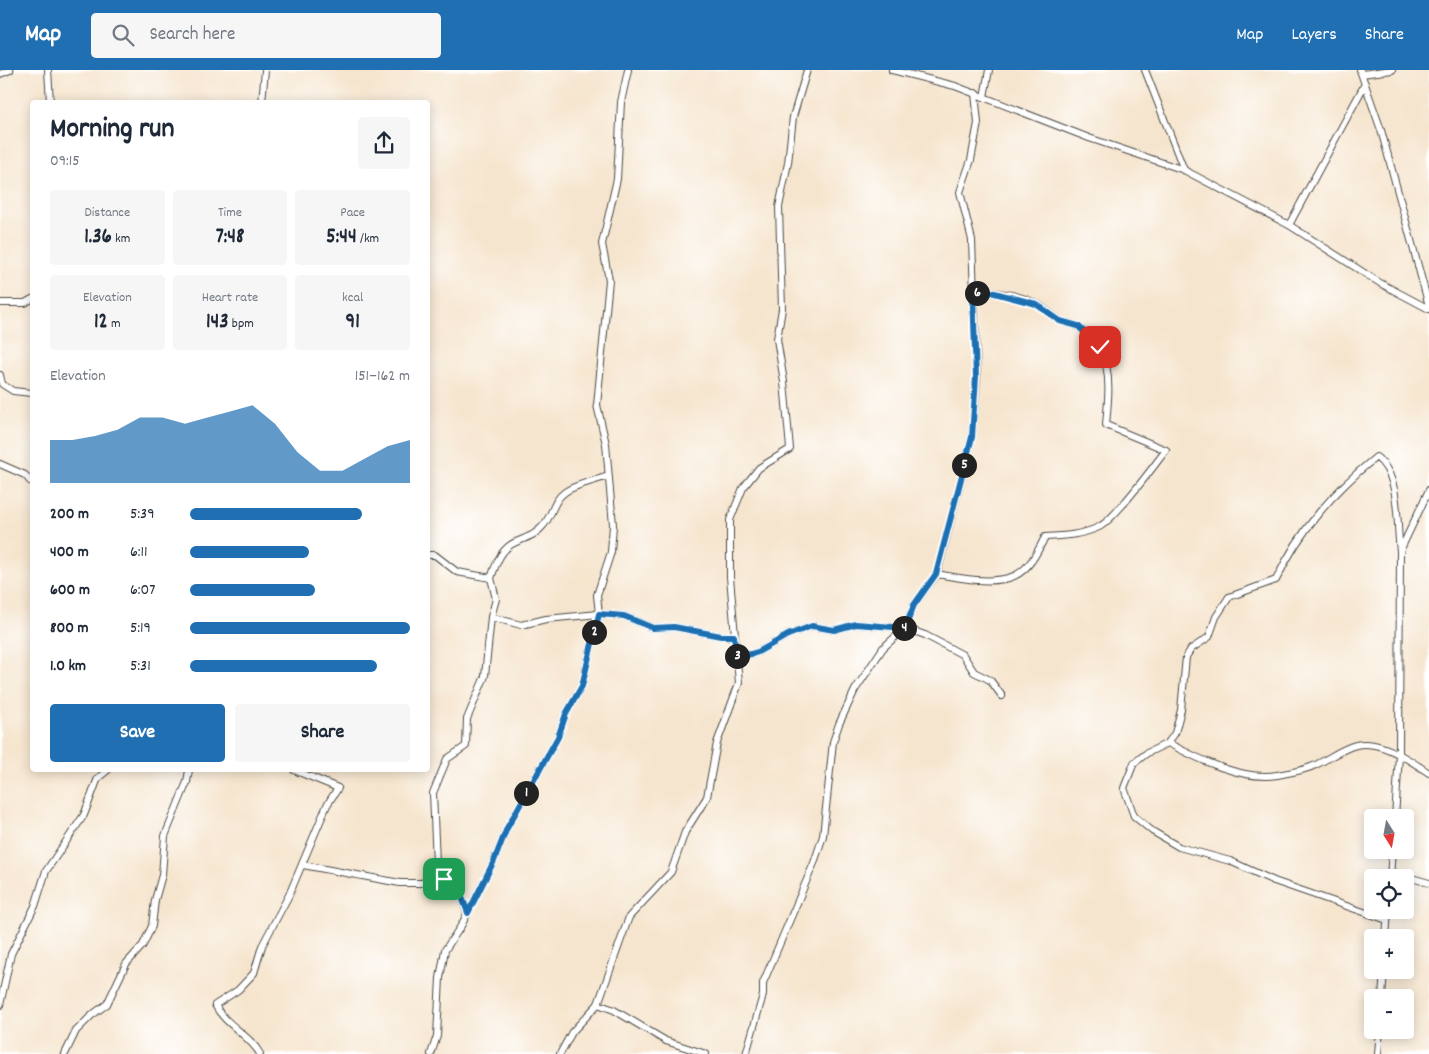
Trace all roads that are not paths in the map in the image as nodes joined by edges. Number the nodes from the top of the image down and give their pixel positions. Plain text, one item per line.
1 (10, 70) edge
2 (48, 70) edge
3 (265, 70) edge
4 (628, 70) edge
5 (807, 70) edge
6 (892, 70) edge
7 (989, 70) edge
8 (1145, 70) edge
9 (1392, 70) edge
10 (1361, 72) edge
11 (0, 74) edge
12 (1365, 84) junction
13 (975, 93) junction
14 (984, 97) junction
15 (50, 100) edge
16 (262, 100) edge
17 (1184, 170) junction
18 (1289, 225) junction
19 (973, 293) junction
20 (30, 300) edge
21 (0, 303) edge
22 (1429, 307) edge
23 (0, 375) edge
24 (30, 393) edge
25 (0, 464) edge
26 (608, 476) junction
27 (30, 481) dead end
28 (1429, 490) edge
29 (1400, 551) junction
30 (430, 555) edge
31 (936, 574) junction
32 (491, 578) junction
33 (599, 614) junction
34 (491, 617) junction
35 (905, 628) junction
36 (734, 636) junction
37 (737, 658) junction
38 (1002, 696) dead end
39 (1168, 743) junction
40 (1399, 755) junction
41 (106, 772) edge
42 (189, 772) edge
43 (299, 772) edge
44 (1429, 773) edge
45 (1396, 809) edge
46 (303, 865) junction
47 (442, 876) junction
48 (1414, 879) edge
49 (1429, 882) edge
50 (468, 913) junction
51 (1387, 920) joint
52 (1386, 929) edge
53 (598, 1004) junction
54 (0, 1005) edge
55 (1379, 1039) edge
56 (1378, 1053) edge
57 (65, 1054) edge
58 (260, 1054) edge
59 (431, 1054) edge
60 (560, 1054) edge
61 (706, 1054) edge
62 (746, 1054) edge
63 (1386, 1054) edge

1 - 11 street
2 - 15 street
3 - 16 street
4 - 26 street
5 - 36 street
6 - 13 street
7 - 14 street
8 - 17 street
9 - 10 street
10 - 12 street
12 - 18 street
12 - 22 street
13 - 14 street
13 - 19 street
14 - 17 street
17 - 18 street
18 - 22 street
19 - 31 street
19 - 31 street
20 - 21 street
23 - 24 street
25 - 27 street
26 - 32 street
26 - 33 street
28 - 29 street
29 - 39 street
29 - 40 street
30 - 32 street
31 - 35 street
32 - 34 street
33 - 34 street
33 - 36 street
33 - 50 street
34 - 47 street
35 - 37 street
35 - 38 street
35 - 62 street
36 - 37 street
37 - 53 street
39 - 40 street
39 - 51 street
40 - 44 street
40 - 45 street
41 - 54 street
42 - 57 street
43 - 46 street
46 - 47 street
46 - 58 street
47 - 50 street
48 - 49 street
50 - 59 street
51 - 52 street
53 - 60 street
53 - 61 street
55 - 56 street
56 - 63 street

